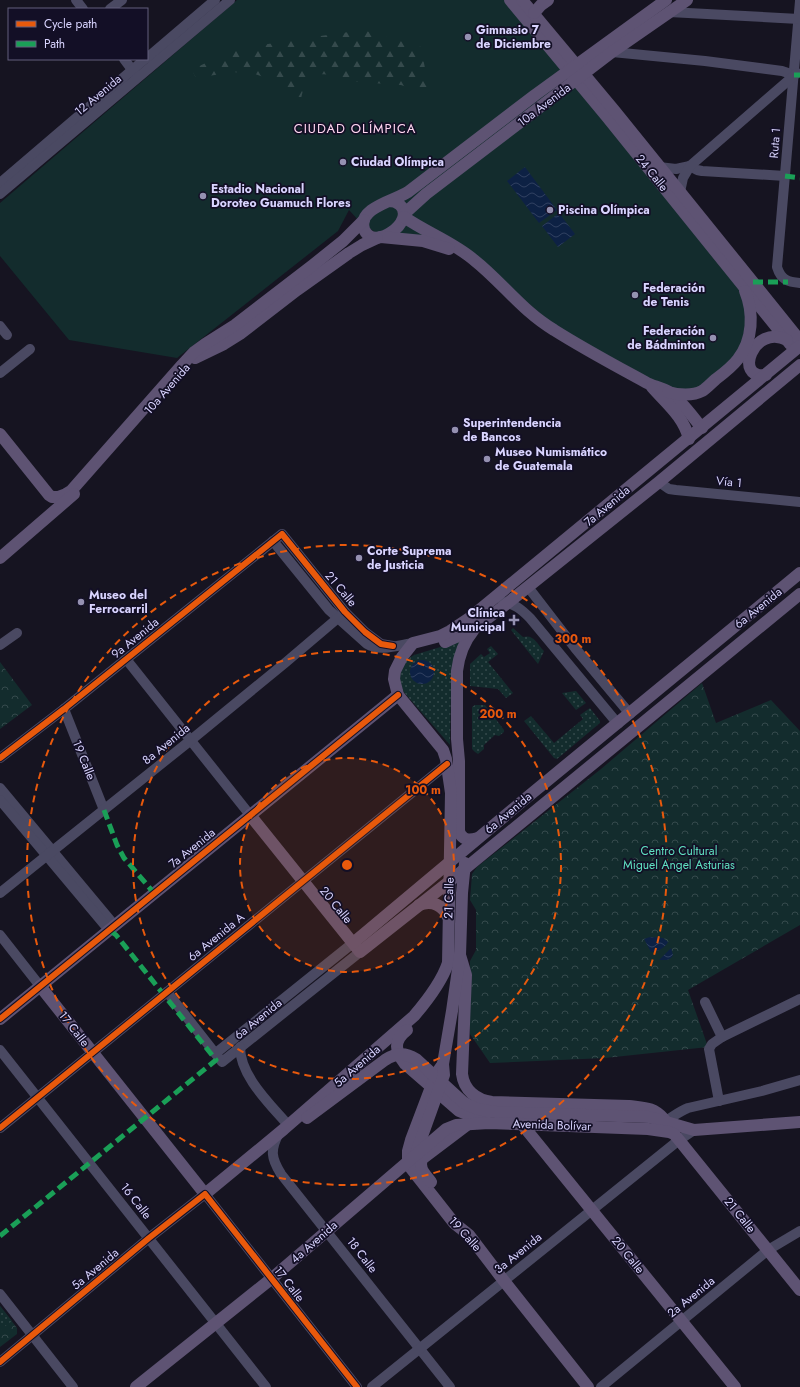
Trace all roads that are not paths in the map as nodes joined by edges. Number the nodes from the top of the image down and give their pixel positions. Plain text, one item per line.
1 (76, 0) edge
2 (122, 0) edge
3 (230, 0) edge
4 (532, 0) edge
5 (548, 0) edge
6 (687, 0) edge
7 (514, 1) edge
8 (800, 1) edge
9 (211, 5) edge
10 (667, 6) edge
11 (82, 8) edge
12 (111, 8) edge
13 (534, 13) junction
14 (799, 19) junction
15 (547, 38) junction
16 (612, 52) junction
17 (148, 56) edge
18 (125, 60) edge
19 (144, 60) edge
20 (132, 70) junction
21 (797, 72) edge
22 (139, 78) junction
23 (535, 95) junction
24 (543, 105) junction
25 (610, 114) junction
26 (690, 166) junction
27 (659, 167) junction
28 (785, 176) junction
29 (0, 183) edge
30 (680, 192) junction
31 (0, 194) edge
32 (426, 194) junction
33 (389, 201) junction
34 (404, 215) junction
35 (364, 220) junction
36 (426, 230) junction
37 (379, 238) junction
38 (473, 258) junction
39 (800, 283) edge
40 (743, 285) junction
41 (0, 326) edge
42 (4, 334) edge
43 (794, 342) edge
44 (30, 349) dead end
45 (800, 365) edge
46 (0, 373) edge
47 (766, 375) junction
48 (648, 383) junction
49 (668, 392) junction
50 (701, 392) junction
51 (690, 414) junction
52 (702, 428) junction
53 (0, 434) edge
54 (689, 439) junction
55 (659, 482) junction
56 (47, 492) junction
57 (800, 502) edge
58 (34, 527) junction
59 (282, 534) joint
60 (273, 541) junction
61 (0, 558) edge
62 (800, 573) edge
63 (528, 587) junction
64 (800, 594) edge
65 (491, 602) junction
66 (509, 602) junction
67 (342, 615) junction
68 (476, 628) junction
69 (17, 633) dead end
70 (0, 646) edge
71 (410, 648) junction
72 (126, 660) junction
73 (398, 695) junction
74 (64, 709) junction
75 (630, 714) junction
76 (618, 724) junction
77 (191, 740) junction
78 (457, 740) junction
79 (0, 758) edge
80 (447, 764) junction
81 (0, 788) edge
82 (451, 792) junction
83 (0, 800) edge
84 (104, 810) junction
85 (250, 815) junction
86 (478, 838) junction
87 (467, 848) junction
88 (50, 853) junction
89 (450, 863) junction
90 (464, 868) junction
91 (450, 880) junction
92 (303, 881) junction
93 (0, 893) edge
94 (419, 905) junction
95 (448, 917) junction
96 (112, 928) junction
97 (0, 935) edge
98 (357, 947) junction
99 (460, 955) junction
100 (444, 974) junction
101 (40, 986) junction
102 (167, 992) junction
103 (800, 999) edge
104 (705, 1002) dead end
105 (0, 1019) edge
106 (722, 1036) junction
107 (240, 1047) junction
108 (0, 1050) edge
109 (93, 1052) junction
110 (216, 1053) junction
111 (443, 1064) junction
112 (800, 1080) edge
113 (38, 1097) junction
114 (719, 1101) junction
115 (666, 1121) junction
116 (800, 1122) edge
117 (489, 1123) junction
118 (521, 1123) junction
119 (467, 1125) junction
120 (286, 1127) junction
121 (0, 1128) edge
122 (648, 1129) junction
123 (694, 1130) junction
124 (680, 1140) junction
125 (415, 1154) junction
126 (205, 1194) junction
127 (592, 1211) junction
128 (327, 1231) junction
129 (800, 1231) edge
130 (469, 1235) junction
131 (149, 1238) junction
132 (768, 1250) junction
133 (271, 1278) junction
134 (504, 1281) junction
135 (800, 1290) edge
136 (0, 1294) edge
137 (682, 1321) junction
138 (216, 1324) junction
139 (32, 1335) junction
140 (420, 1349) junction
141 (0, 1362) edge
142 (734, 1386) edge
143 (73, 1387) edge
144 (136, 1387) edge
145 (266, 1387) edge
146 (357, 1387) edge
147 (372, 1387) edge
148 (450, 1387) edge
149 (588, 1387) edge
150 (601, 1387) edge

1 - 11 street
2 - 12 street
3 - 9 street, 12 Avenida
4 - 13 main road
5 - 13 main road
6 - 10 main road, 10a Avenida
7 - 13 main road, 24 Calle
7 - 15 main road, 24 Calle
8 - 14 street, Ruta 1
9 - 17 street, 12 Avenida
9 - 22 street, 12 Avenida
10 - 14 street
10 - 16 main road, 10a Avenida
10 - 23 main road, 10a Avenida
13 - 15 main road, 24 Calle
14 - 21 street, Ruta 1
15 - 25 main road, 24 Calle
16 - 21 street
16 - 24 main road, 10a Avenida
18 - 20 street
19 - 20 street, 12 Avenida
20 - 22 street
20 - 29 street, 12 Avenida
21 - 26 street
21 - 28 street, Ruta 1
22 - 31 street, 12 Avenida
23 - 24 main road
23 - 33 main road, 10a Avenida
24 - 32 main road, 10a Avenida
25 - 27 main road, 24 Calle
25 - 40 main road, 24 Calle
26 - 27 street
26 - 28 street
26 - 30 street
27 - 30 main road, 24 Calle
28 - 39 street, Ruta 1
30 - 43 main road, 24 Calle
32 - 34 main road, 10a Avenida
32 - 36 main road
33 - 34 main road
33 - 35 main road
34 - 36 main road
34 - 37 main road
35 - 37 main road
35 - 56 main road, 10a Avenida
36 - 38 main road
37 - 38 main road
37 - 58 main road, 10a Avenida
38 - 48 main road
40 - 43 main road, 24 Calle
40 - 50 main road
41 - 42 street
43 - 47 main road, 7a Avenida
43 - 47 main road
44 - 46 street
45 - 55 main road, 7a Avenida
47 - 52 main road, 7a Avenida
48 - 49 main road
48 - 54 main road
49 - 50 main road
49 - 51 main road
50 - 51 main road
51 - 52 main road
52 - 54 main road, 7a Avenida
53 - 56 main road
54 - 65 main road, 7a Avenida
55 - 57 street, Vía 1
55 - 63 main road, 7a Avenida
56 - 58 main road
58 - 61 main road, 10a Avenida
59 - 60 street, 9a Avenida
59 - 67 street, 21 Calle
60 - 67 street, 21 Calle
60 - 72 street, 9a Avenida
62 - 75 main road, 6a Avenida
63 - 66 main road, 7a Avenida
63 - 75 street
64 - 90 main road, 6a Avenida
65 - 66 street
65 - 71 main road, 7a Avenida
66 - 68 main road, 7a Avenida
66 - 76 street
67 - 71 street, 21 Calle
67 - 77 street, 8a Avenida
68 - 71 main road, 7a Avenida
68 - 78 main road
69 - 70 street
71 - 73 main road
72 - 74 street, 9a Avenida
72 - 77 street, 20 Calle
73 - 80 main road, 21 Calle
73 - 85 main road, 7a Avenida
74 - 79 street, 9a Avenida
74 - 84 street, 19 Calle
75 - 76 main road, 6a Avenida
76 - 86 main road, 6a Avenida
77 - 84 street, 8a Avenida
77 - 85 street, 20 Calle
78 - 82 main road
78 - 86 main road
80 - 82 main road, 21 Calle
80 - 92 street, 6a Avenida A
81 - 88 street
82 - 89 main road, 21 Calle
83 - 88 street
84 - 88 street, 8a Avenida
85 - 92 main road, 20 Calle
85 - 96 main road, 7a Avenida
86 - 87 main road, 6a Avenida
87 - 89 main road, 6a Avenida
87 - 90 main road, 21 Calle
88 - 93 street, 8a Avenida
88 - 96 street
89 - 91 main road, 21 Calle
89 - 98 main road, 6a Avenida
90 - 91 main road, 6a Avenida
90 - 99 main road, 21 Calle
91 - 94 main road, 6a Avenida
91 - 95 main road, 21 Calle
92 - 98 main road, 20 Calle
92 - 102 street, 6a Avenida A
94 - 95 main road
94 - 98 main road, 6a Avenida
95 - 100 main road, 21 Calle
96 - 101 main road, 7a Avenida
97 - 101 street, 17 Calle
98 - 107 street, 6a Avenida
98 - 110 street, 6a Avenida
99 - 111 main road, 21 Calle
99 - 115 main road
100 - 117 main road, 21 Calle
100 - 120 main road, 5a Avenida
101 - 105 main road, 7a Avenida
101 - 109 main road, 17 Calle
102 - 109 street, 6a Avenida A
102 - 110 street
103 - 106 street
104 - 106 street
106 - 114 street
107 - 110 street, 6a Avenida
107 - 120 street
108 - 113 street, 16 Calle
109 - 113 street, 6a Avenida A
109 - 126 main road, 17 Calle
111 - 125 main road, 21 Calle
111 - 130 main road, 19 Calle
112 - 114 street
113 - 121 street, 6a Avenida A
113 - 131 street, 16 Calle
114 - 115 street
115 - 120 main road
115 - 122 street
115 - 123 main road
116 - 123 main road
117 - 118 main road, Avenida Bolívar
117 - 119 main road, Avenida Bolívar
118 - 122 main road, Avenida Bolívar
118 - 127 main road, 20 Calle
119 - 125 main road, Avenida Bolívar
119 - 130 main road
120 - 126 main road, 5a Avenida
120 - 128 street, 18 Calle
122 - 124 main road, Avenida Bolívar
123 - 124 street
124 - 127 street, 3a Avenida
124 - 132 main road, 21 Calle
125 - 128 main road, 4a Avenida
126 - 131 street, 5a Avenida
126 - 133 street, 17 Calle
127 - 134 street, 3a Avenida
127 - 137 main road, 20 Calle
128 - 133 main road, 4a Avenida
128 - 140 street, 18 Calle
129 - 132 street, 2a Avenida
130 - 134 main road, 19 Calle
131 - 138 street, 16 Calle
131 - 139 street, 5a Avenida
132 - 135 main road, 21 Calle
132 - 137 street, 2a Avenida
133 - 138 main road, 4a Avenida
133 - 146 street, 17 Calle
134 - 140 street, 3a Avenida
134 - 149 main road, 19 Calle
136 - 139 street
137 - 142 main road, 20 Calle
137 - 150 street, 2a Avenida
138 - 144 main road, 4a Avenida
138 - 145 street, 16 Calle
139 - 141 street, 5a Avenida
139 - 143 street
140 - 147 street, 3a Avenida
140 - 148 street, 18 Calle

